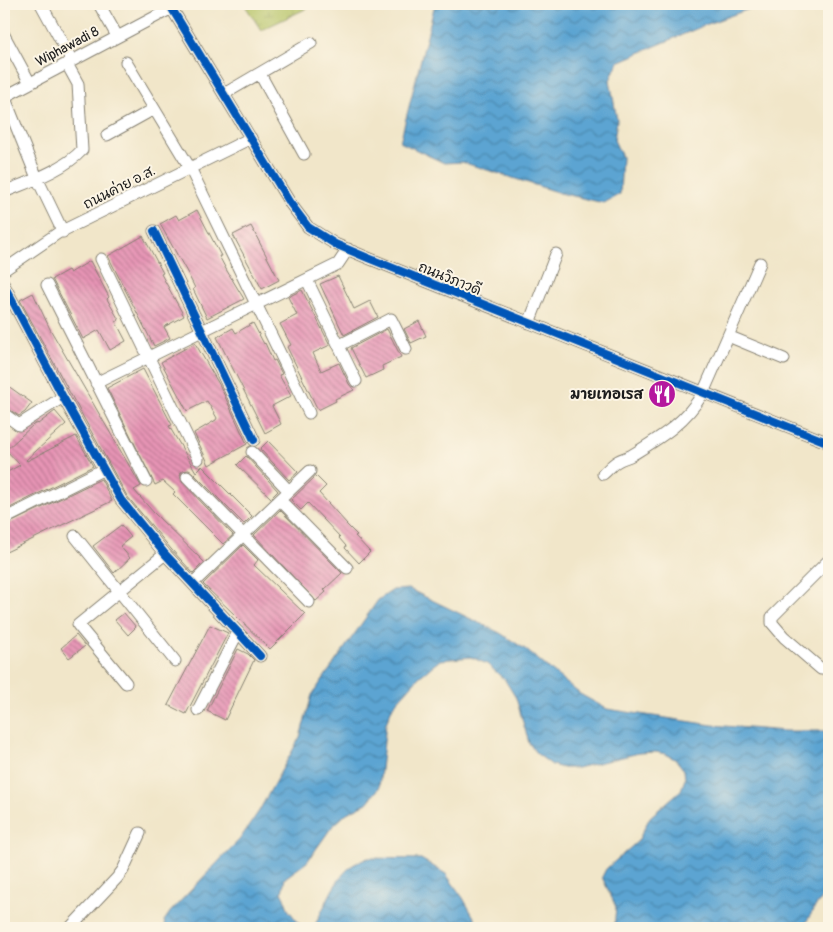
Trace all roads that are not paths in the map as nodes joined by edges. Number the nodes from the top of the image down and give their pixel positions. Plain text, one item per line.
1 (41, 4) edge
2 (99, 4) edge
3 (171, 6) edge
4 (4, 35) edge
5 (117, 36) junction
6 (311, 43) dead end
7 (70, 62) junction
8 (126, 62) dead end
9 (260, 74) junction
10 (30, 83) junction
11 (224, 94) junction
12 (4, 97) edge
13 (154, 108) junction
14 (107, 135) dead end
15 (251, 138) junction
16 (304, 154) dead end
17 (190, 168) junction
18 (37, 178) junction
19 (4, 192) edge
20 (154, 231) dead end
21 (63, 232) junction
22 (348, 249) junction
23 (556, 254) dead end
24 (101, 259) dead end
25 (760, 263) dead end
26 (4, 270) edge
27 (307, 280) junction
28 (4, 285) edge
29 (47, 285) dead end
30 (256, 304) junction
31 (529, 323) junction
32 (202, 331) junction
33 (728, 336) junction
34 (340, 345) junction
35 (406, 349) dead end
36 (149, 357) junction
37 (784, 359) dead end
38 (356, 381) dead end
39 (96, 384) junction
40 (703, 393) junction
41 (63, 397) junction
42 (309, 413) dead end
43 (4, 414) edge
44 (829, 443) edge
45 (198, 459) dead end
46 (104, 469) junction
47 (310, 471) dead end
48 (603, 474) dead end
49 (187, 477) dead end
50 (146, 481) dead end
51 (289, 491) junction
52 (280, 500) junction
53 (4, 519) edge
54 (75, 536) dead end
55 (243, 536) junction
56 (165, 554) junction
57 (829, 560) edge
58 (347, 568) dead end
59 (193, 583) junction
60 (119, 592) junction
61 (309, 602) dead end
62 (238, 632) junction
63 (260, 656) dead end
64 (174, 661) dead end
65 (820, 668) dead end
66 (126, 683) dead end
67 (198, 710) dead end
68 (140, 833) dead end
69 (70, 928) edge

1 - 7 street
2 - 5 street
3 - 5 street, Wiphawadi 8
3 - 11 street, ถนนวิภาวดี
4 - 10 street
5 - 7 street, Wiphawadi 8
6 - 9 street
7 - 10 street, Wiphawadi 8
7 - 18 street
8 - 13 street
9 - 11 street
9 - 16 street
10 - 12 street, Wiphawadi 8
11 - 15 street, ถนนวิภาวดี
12 - 18 street
13 - 14 street
13 - 17 street
15 - 17 street, ถนนค่าย อ.ส.
15 - 22 street, ถนนวิภาวดี
17 - 21 street, ถนนค่าย อ.ส.
17 - 30 street
18 - 19 street
18 - 21 street
20 - 32 street
21 - 26 street, ถนนค่าย อ.ส.
22 - 27 street
22 - 31 street, ถนนวิภาวดี
23 - 31 street
24 - 36 street
25 - 33 street
27 - 30 street
27 - 34 street
28 - 41 street
29 - 39 street
30 - 32 street
30 - 42 street
31 - 40 street, ถนนวิภาวดี
32 - 36 street
32 - 51 street
33 - 37 street
33 - 40 street
34 - 35 street
34 - 38 street
36 - 39 street
36 - 45 street
39 - 50 street
40 - 44 street, ถนนวิภาวดี
40 - 48 street
41 - 43 street
41 - 46 street
46 - 53 street
46 - 56 street
47 - 51 street
49 - 55 street
51 - 52 street
52 - 55 street
52 - 58 street
54 - 60 street
55 - 59 street
55 - 61 street
56 - 59 street
56 - 60 street
57 - 65 street
59 - 62 street
60 - 64 street
60 - 66 street
62 - 63 street
62 - 67 street
68 - 69 street

